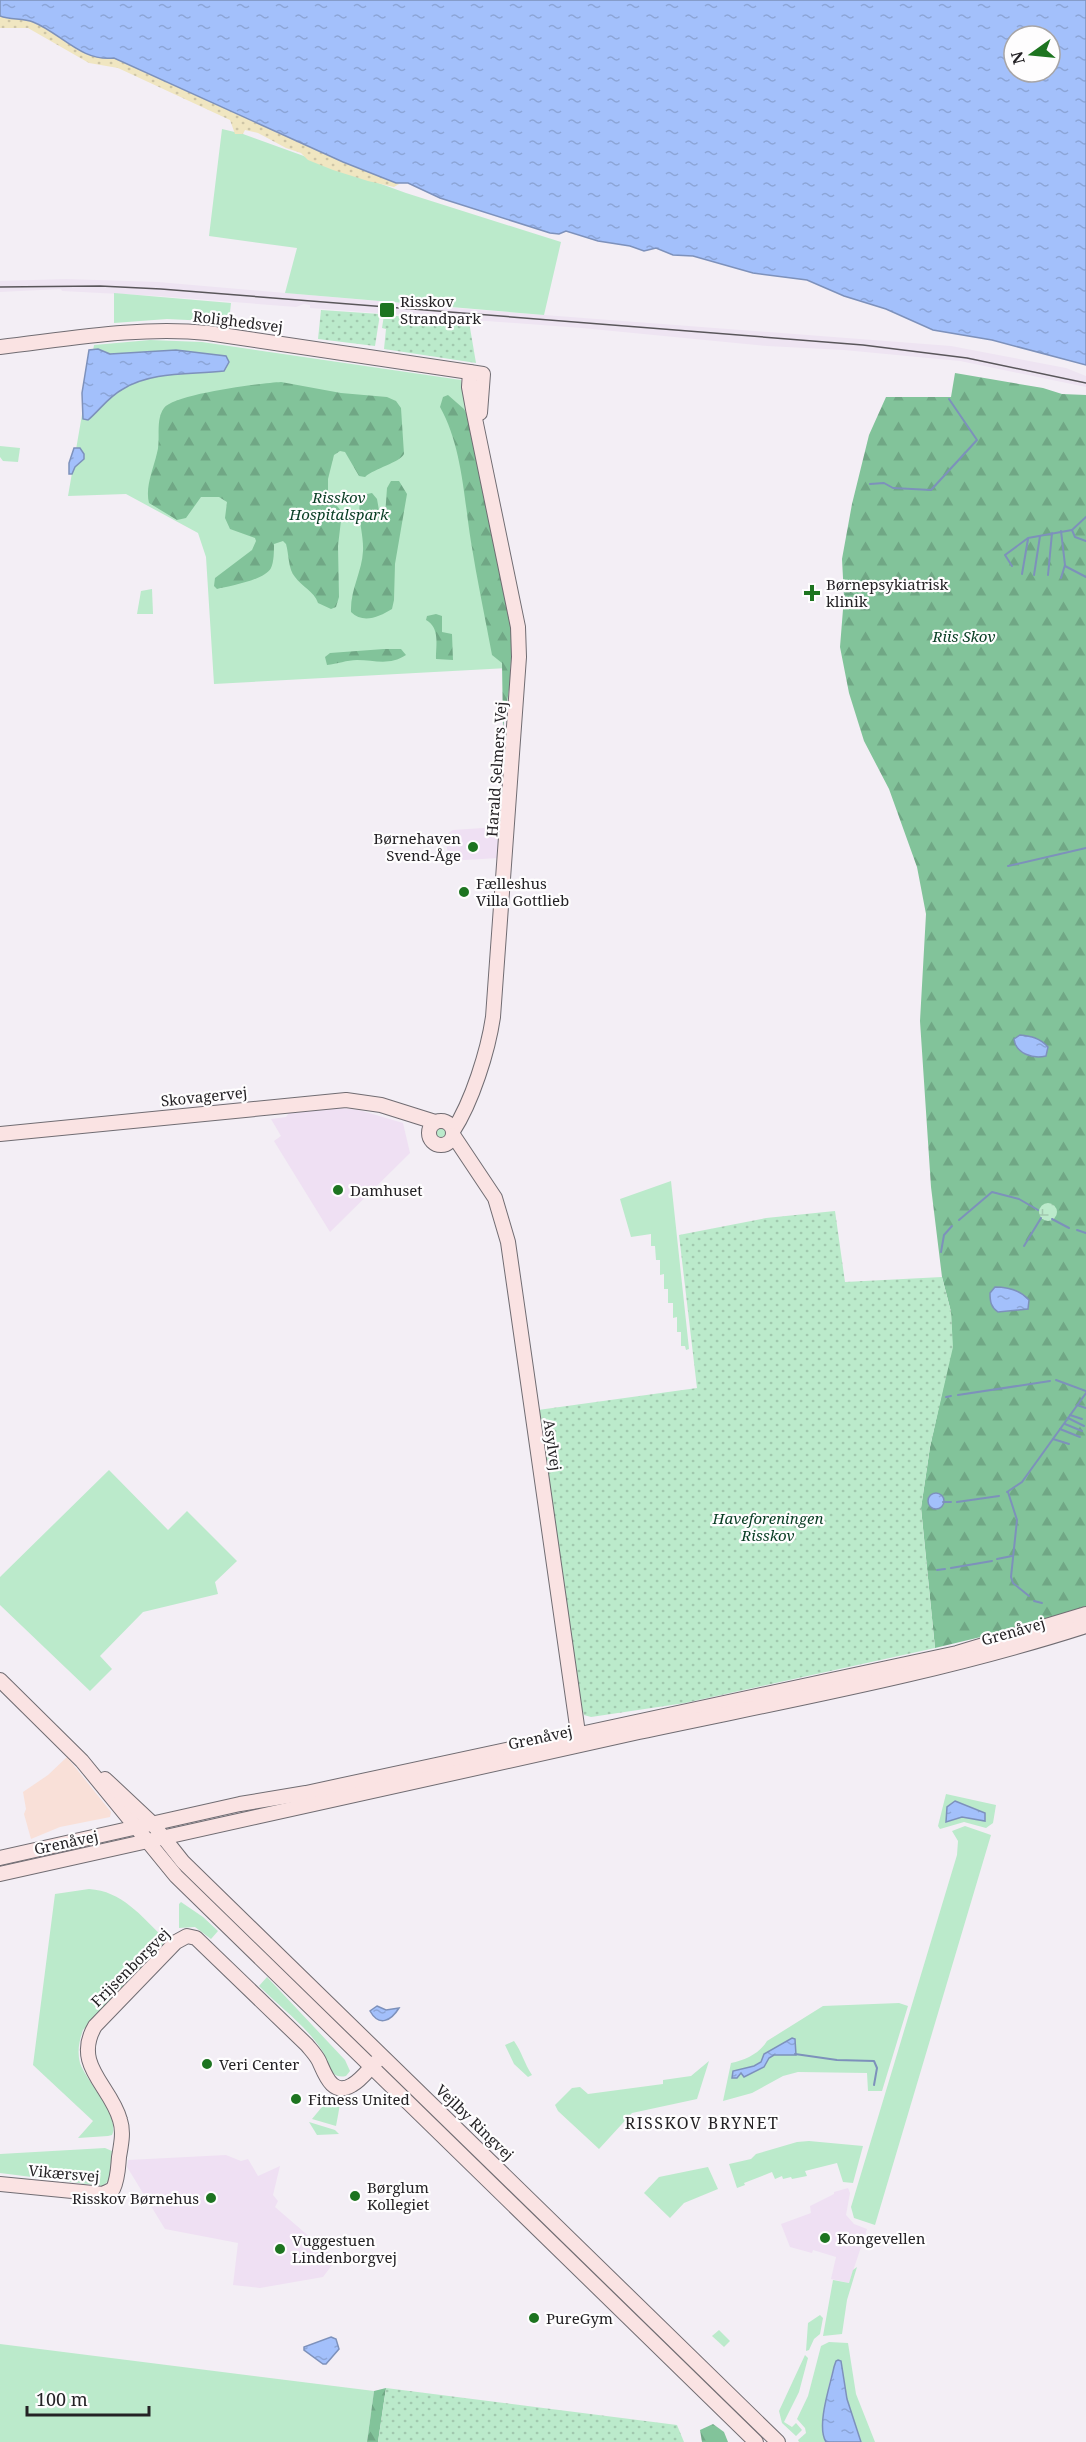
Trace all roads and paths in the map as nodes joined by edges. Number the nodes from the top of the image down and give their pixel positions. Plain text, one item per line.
1 (0, 347) edge
2 (477, 373) joint
3 (444, 1131) junction
4 (0, 1134) edge
5 (1086, 1614) edge
6 (1086, 1626) edge
7 (0, 1680) edge
8 (579, 1739) junction
9 (82, 1761) junction
10 (152, 1823) junction
11 (135, 1827) junction
12 (163, 1838) junction
13 (146, 1842) junction
14 (0, 1858) edge
15 (0, 1874) edge
16 (382, 2055) junction
17 (371, 2067) junction
18 (117, 2178) joint
19 (0, 2184) edge
20 (756, 2442) edge
21 (778, 2442) edge

1 - 2 street, Rolighedsvej
2 - 3 street, Harald Selmers Vej
3 - 4 street, Skovagervej
3 - 8 street, Asylvej
5 - 8 street, Grenåvej
6 - 8 street, Grenåvej
7 - 9 street
8 - 10 street, Grenåvej
8 - 12 street, Grenåvej
9 - 10 street, Vejlby Ringvej
9 - 11 street
10 - 11 street, Grenåvej
10 - 12 street, Vejlby Ringvej
11 - 13 street
11 - 14 street, Grenåvej
12 - 13 street, Grenåvej
12 - 16 street, Vejlby Ringvej
13 - 15 street, Grenåvej
13 - 17 street
16 - 17 street, Frijsenborgvej
16 - 21 street, Vejlby Ringvej
17 - 18 street, Frijsenborgvej
17 - 20 street
18 - 19 street, Vikærsvej

